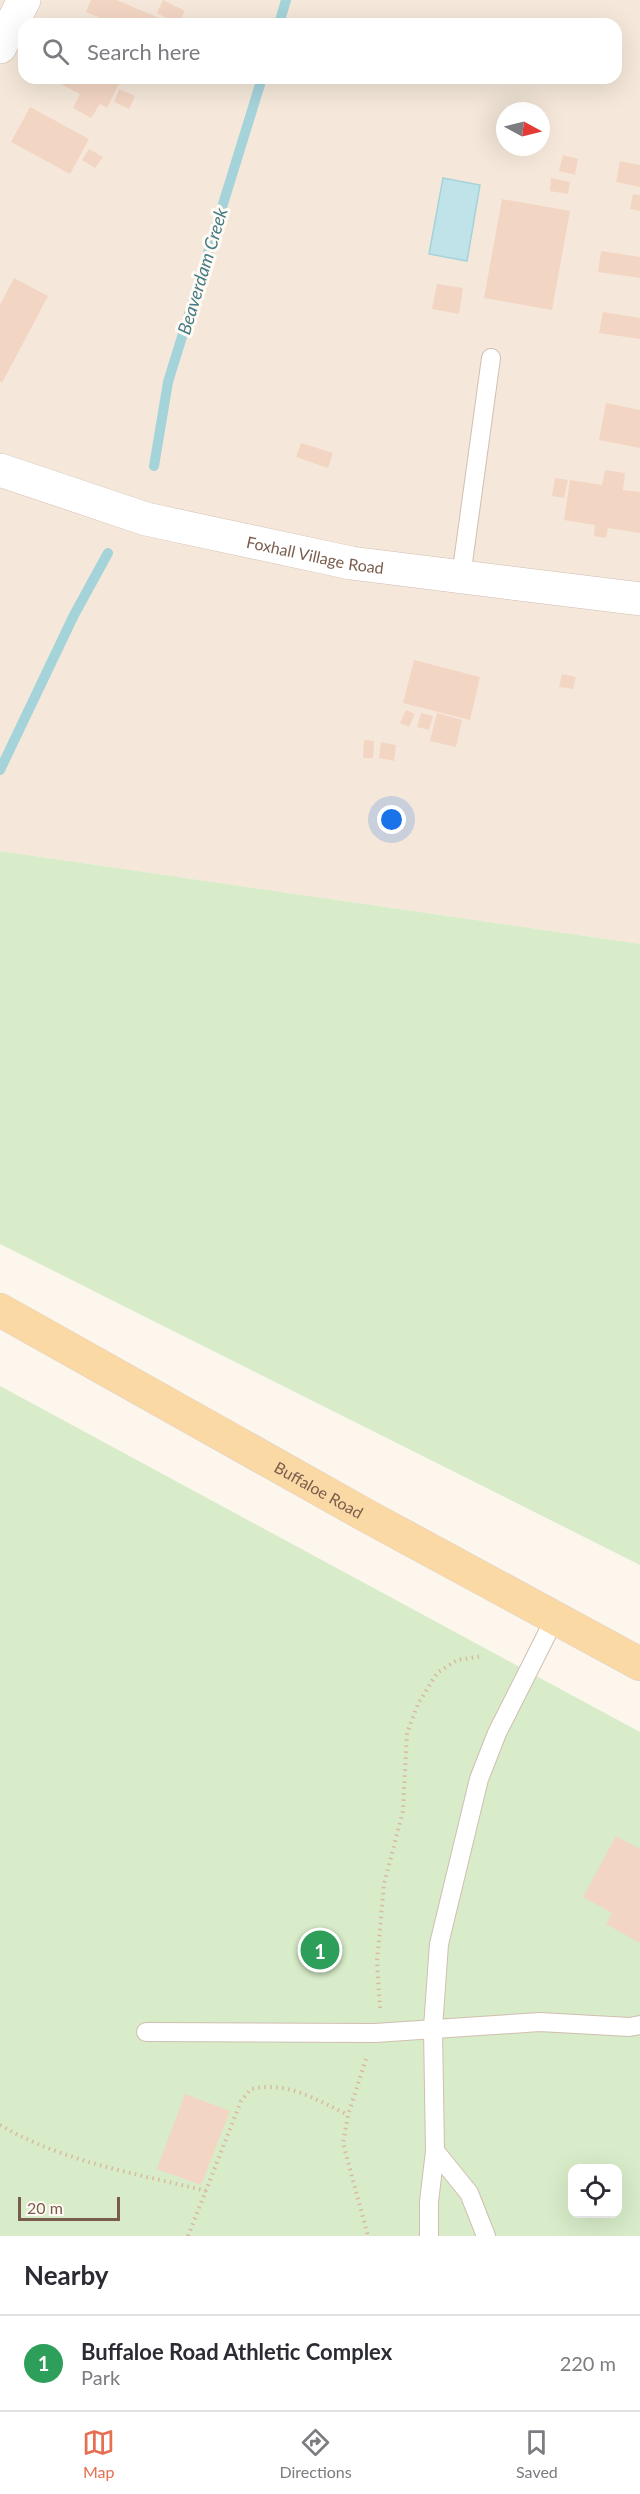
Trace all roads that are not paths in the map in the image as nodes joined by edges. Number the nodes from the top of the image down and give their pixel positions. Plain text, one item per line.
1 (24, 0) edge
2 (0, 47) edge
3 (491, 358) dead end
4 (0, 470) edge
5 (461, 577) junction
6 (640, 599) edge
7 (0, 1310) edge
8 (556, 1616) junction
9 (640, 1664) edge
10 (640, 2025) edge
11 (433, 2028) junction
12 (146, 2032) dead end
13 (435, 2151) junction
14 (429, 2236) edge
15 (486, 2236) edge

1 - 2 street
3 - 5 lane
4 - 5 street, Foxhall Village Road
5 - 6 street, Foxhall Village Road
7 - 8 main road, Buffaloe Road
8 - 9 main road, Buffaloe Road
8 - 11 lane
10 - 11 lane
11 - 12 lane
11 - 13 lane
13 - 14 lane
13 - 15 lane

